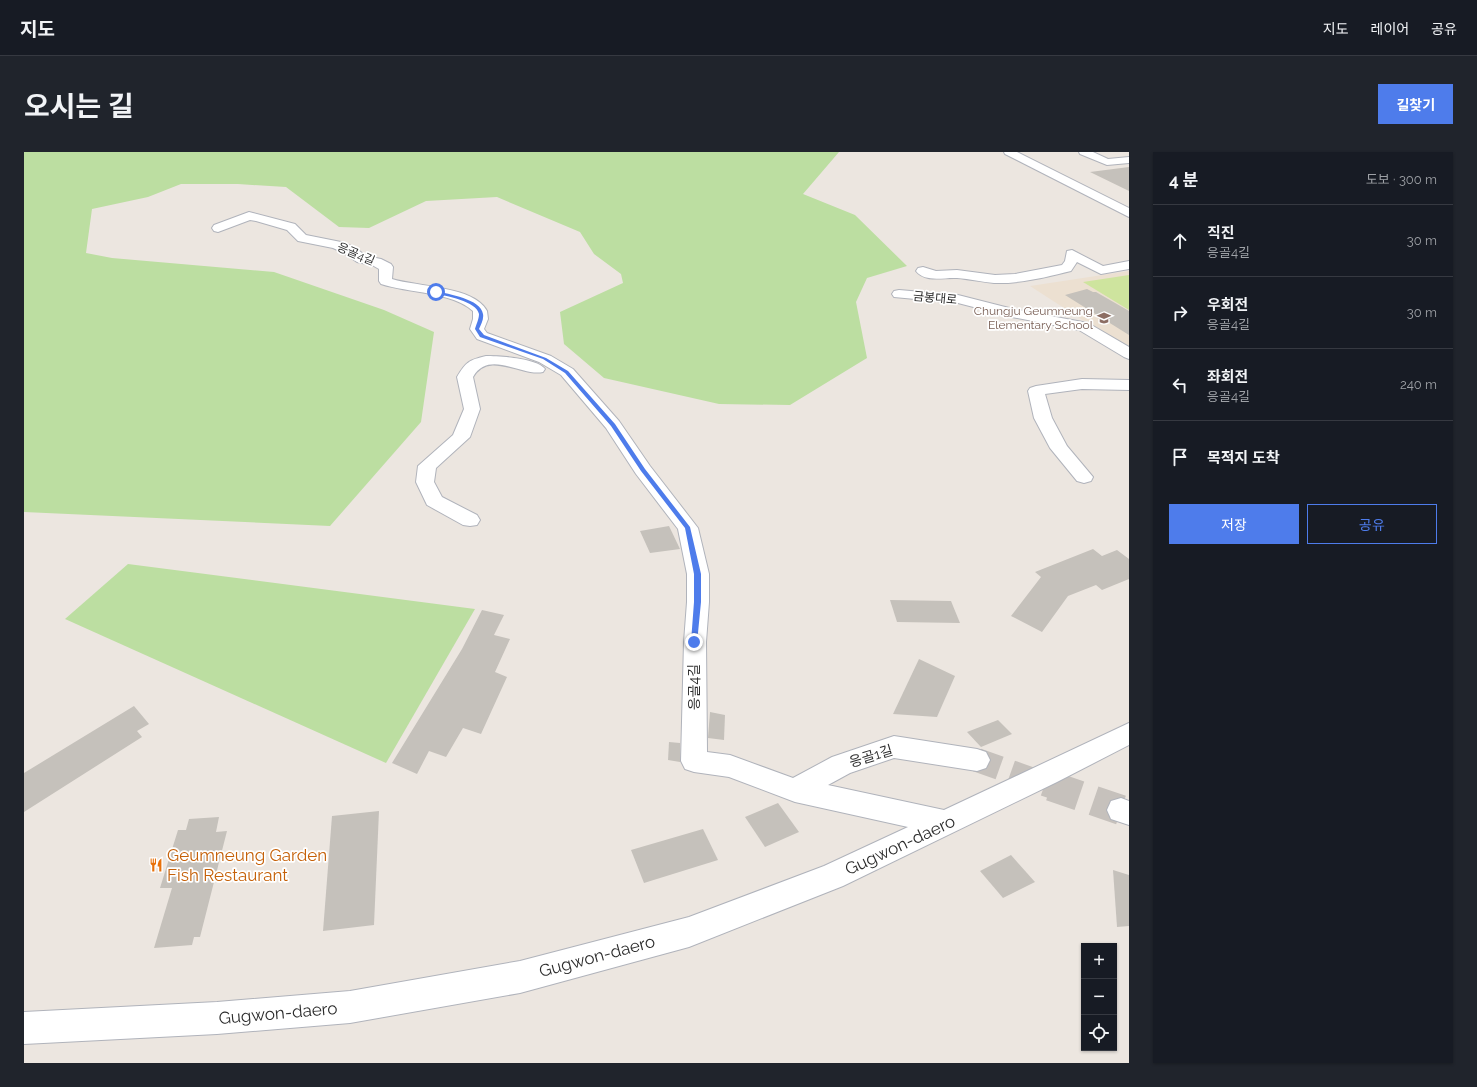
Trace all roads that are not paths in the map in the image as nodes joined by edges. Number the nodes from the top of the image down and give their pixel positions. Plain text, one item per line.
1 (1009, 152) edge
2 (1084, 152) edge
3 (1120, 157) edge
4 (1129, 213) edge
5 (218, 228) dead end
6 (1129, 265) edge
7 (924, 271) dead end
8 (899, 294) dead end
9 (1129, 354) edge
10 (1129, 385) edge
11 (583, 390) junction
12 (1084, 477) dead end
13 (470, 520) dead end
14 (1129, 733) edge
15 (977, 760) tunnel mouth
16 (795, 790) junction
17 (946, 823) junction
18 (24, 1028) edge

1 - 4 street
2 - 3 street
5 - 11 street, 응골4길
6 - 7 street
8 - 9 street, 금봉대로
10 - 12 street
11 - 13 street, 응골4길
11 - 16 street, 응골4길
14 - 17 street, Gugwon-daero
15 - 16 street, 응골1길
16 - 17 street, 응골4길
17 - 18 street, Gugwon-daero

